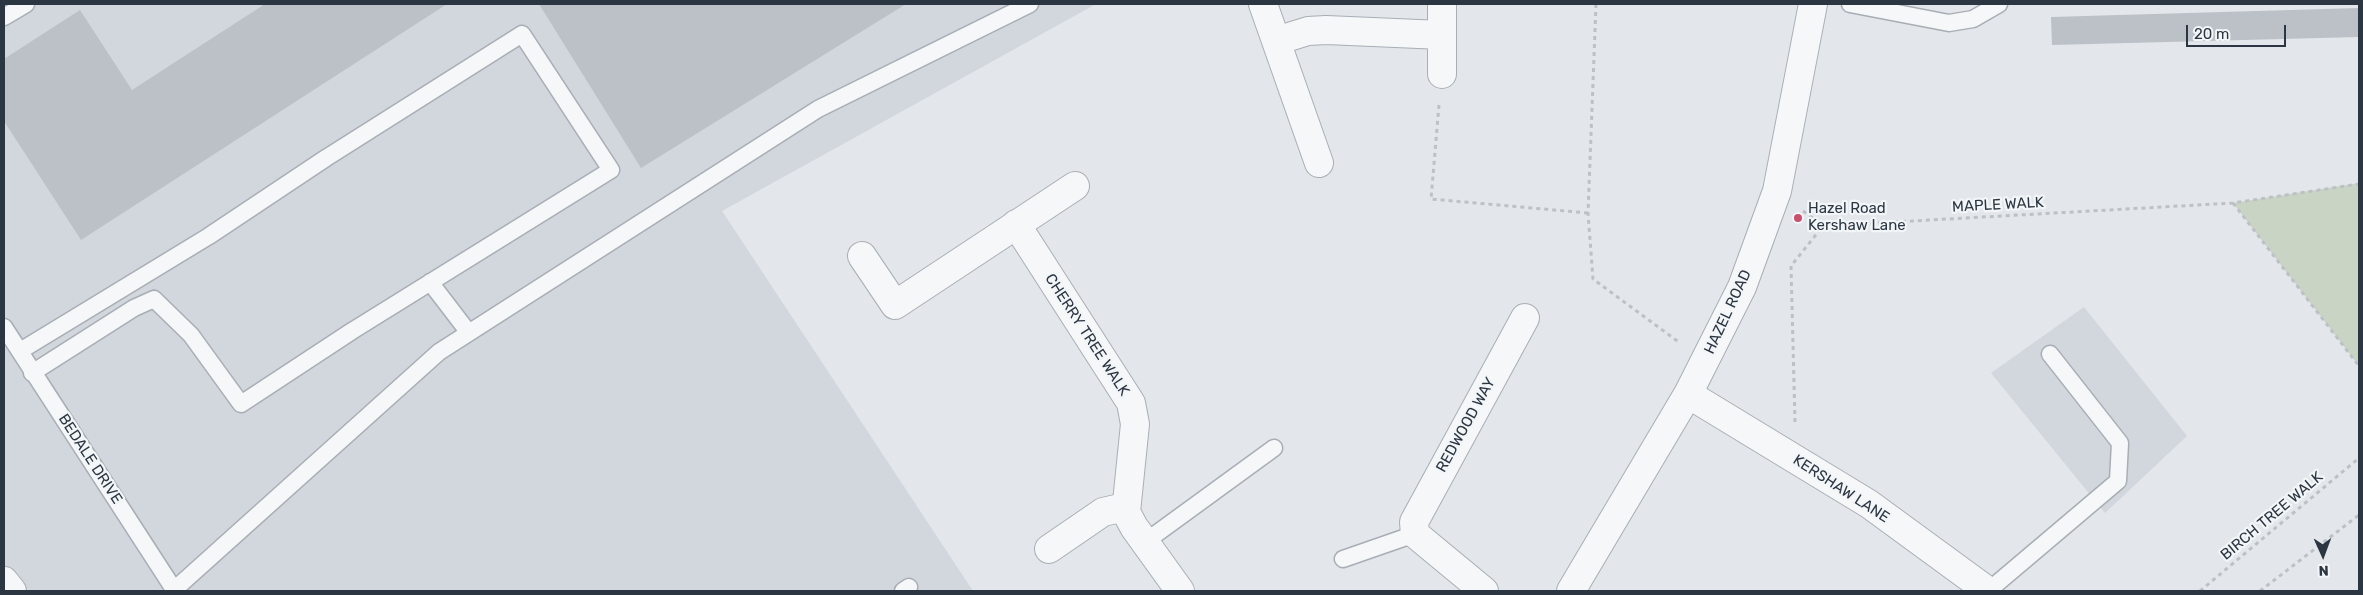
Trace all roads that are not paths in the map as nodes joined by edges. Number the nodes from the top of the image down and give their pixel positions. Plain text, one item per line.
1 (26, 4) edge
2 (1030, 4) edge
3 (1264, 4) edge
4 (1442, 4) edge
5 (1813, 4) edge
6 (1850, 4) edge
7 (2000, 4) edge
8 (4, 17) edge
9 (1442, 35) junction
10 (1276, 41) junction
11 (1442, 74) road end
12 (1319, 163) dead end
13 (1075, 186) dead end
14 (1016, 224) junction
15 (862, 256) dead end
16 (430, 282) junction
17 (1525, 318) dead end
18 (4, 327) edge
19 (469, 333) junction
20 (20, 352) junction
21 (2050, 354) dead end
22 (32, 373) junction
23 (1688, 394) junction
24 (1274, 448) dead end
25 (1126, 512) junction
26 (1415, 534) junction
27 (1144, 542) junction
28 (1048, 549) dead end
29 (1343, 559) dead end
30 (4, 581) edge
31 (175, 590) edge
32 (12, 591) edge
33 (1180, 591) edge
34 (1484, 591) edge
35 (1571, 591) edge
36 (1988, 591) edge

1 - 8 lane
2 - 19 lane
3 - 10 street
4 - 9 street
5 - 23 street, HAZEL ROAD
6 - 7 lane
9 - 10 street
9 - 11 street
10 - 12 street
13 - 14 street
14 - 15 street
14 - 25 street, CHERRY TREE WALK
16 - 19 lane
16 - 20 lane
16 - 22 lane
17 - 26 street, REDWOOD WAY
18 - 20 lane, BEDALE DRIVE
19 - 31 lane
20 - 22 lane, BEDALE DRIVE
21 - 36 lane
22 - 31 lane, BEDALE DRIVE
23 - 35 street, HAZEL ROAD
23 - 36 street, KERSHAW LANE
24 - 27 lane
25 - 27 street
25 - 28 street
26 - 29 lane
26 - 34 street
27 - 33 street
30 - 32 street

